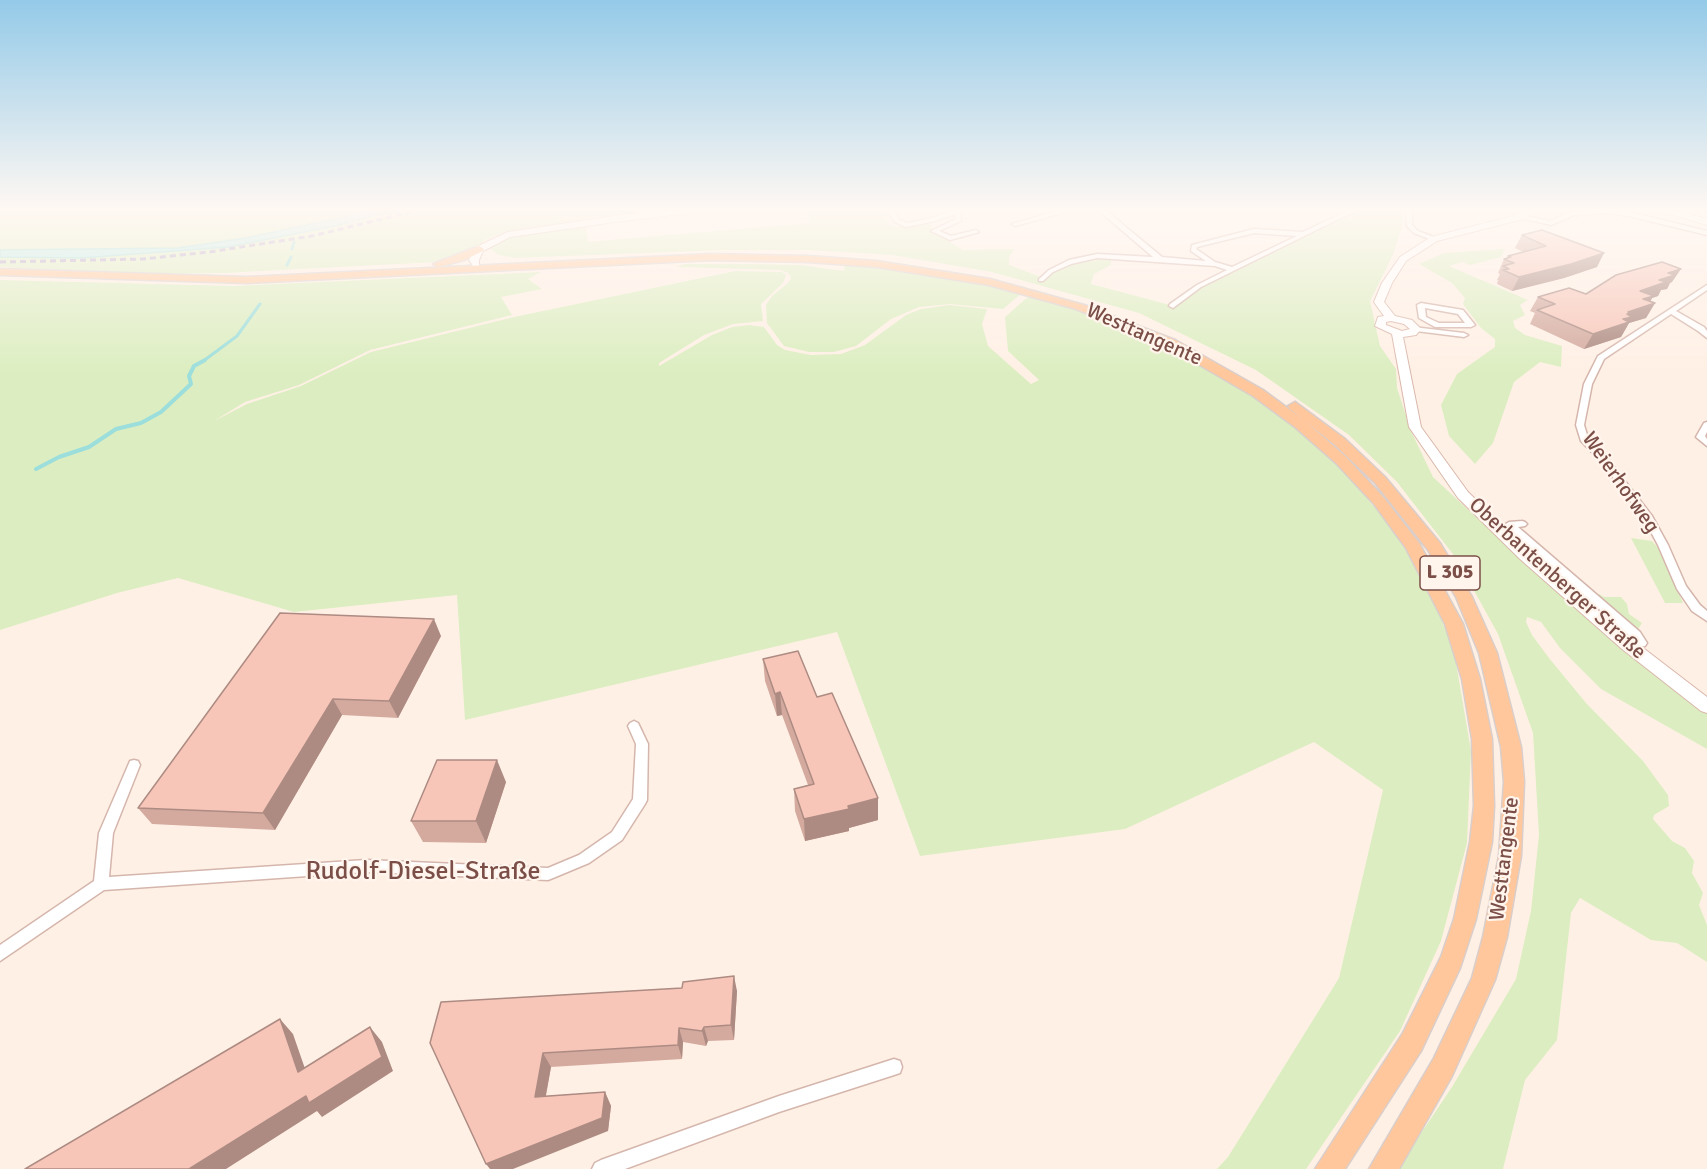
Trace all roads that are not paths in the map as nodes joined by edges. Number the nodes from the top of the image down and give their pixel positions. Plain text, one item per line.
1 (439, 264) edge
2 (476, 264) junction
3 (485, 264) edge
4 (572, 264) edge
5 (856, 264) edge
6 (915, 264) edge
7 (1066, 264) edge
8 (1211, 264) edge
9 (1216, 264) joint
10 (1243, 264) edge
11 (1400, 264) edge
12 (489, 268) junction
13 (409, 269) junction
14 (1232, 269) junction
15 (454, 270) junction
16 (0, 272) edge
17 (137, 278) junction
18 (1041, 280) dead end
19 (1704, 290) edge
20 (1173, 306) dead end
21 (1670, 311) junction
22 (1391, 318) junction
23 (1438, 325) joint
24 (1416, 329) junction
25 (1704, 329) edge
26 (1397, 333) junction
27 (1464, 335) dead end
28 (1707, 336) edge
29 (1707, 425) edge
30 (1707, 443) edge
31 (1522, 524) dead end
32 (1707, 617) edge
33 (1628, 645) junction
34 (1707, 706) edge
35 (634, 726) dead end
36 (134, 765) dead end
37 (101, 884) junction
38 (0, 954) edge
39 (894, 1067) dead end
40 (601, 1169) edge
41 (1329, 1169) edge
42 (1383, 1169) edge

1 - 13 main road
2 - 3 main road, Westtangente / L 305
2 - 12 main road
2 - 13 main road, Westtangente
2 - 15 main road
4 - 12 main road, Westtangente / L 305
5 - 41 main road, Westtangente / L 305
6 - 42 main road, Westtangente / L 305
7 - 18 street
8 - 9 street
9 - 14 street
10 - 14 street
11 - 22 main road
12 - 15 main road, Westtangente / L 305
13 - 17 main road, Westtangente
14 - 20 street
15 - 17 main road, Westtangente
16 - 17 main road
19 - 21 street, Weierhofweg
21 - 25 street
21 - 32 street, Weierhofweg
22 - 24 main road
22 - 26 main road
23 - 23 street
24 - 26 main road
24 - 27 street
25 - 28 street
26 - 33 main road, Oberbantenberger Straße
29 - 30 street
31 - 33 street
33 - 34 main road, Oberbantenberger Straße
35 - 37 street, Rudolf-Diesel-Straße
36 - 37 street
37 - 38 street
39 - 40 street

